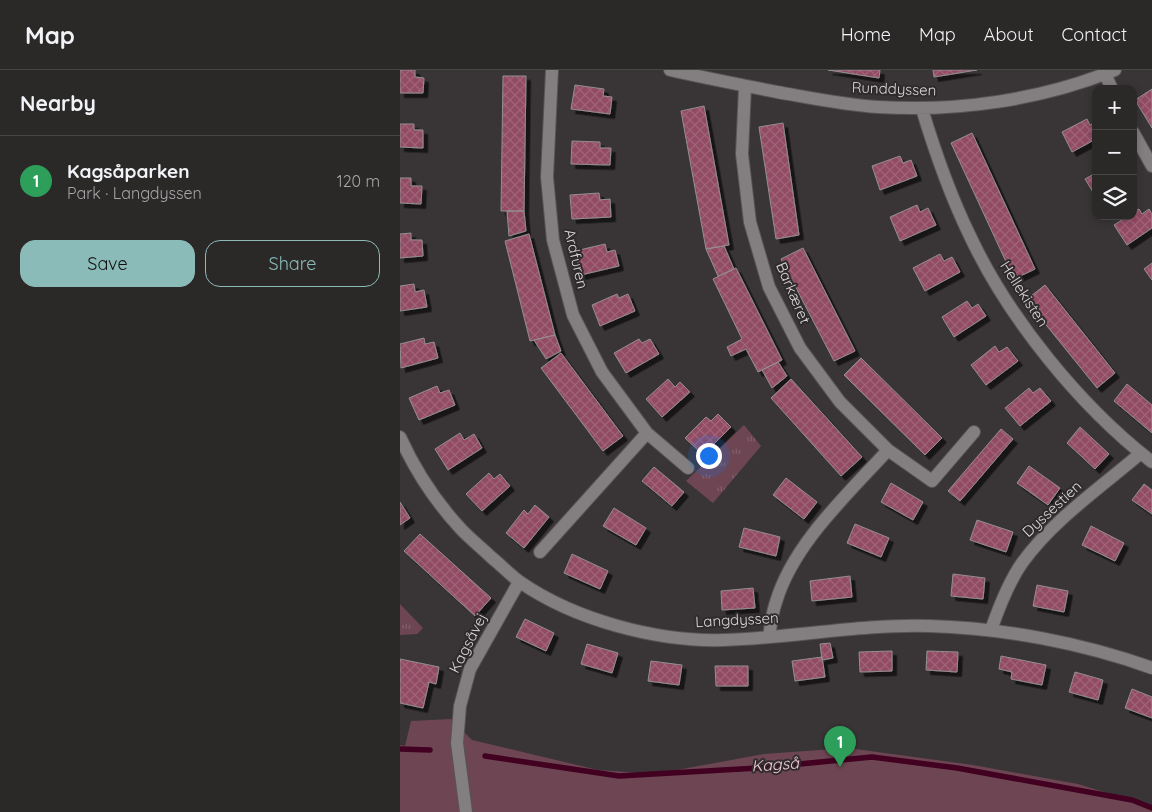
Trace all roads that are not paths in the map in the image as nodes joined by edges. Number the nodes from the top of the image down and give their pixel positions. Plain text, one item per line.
1 (552, 70) edge
2 (670, 70) edge
3 (1110, 72) edge
4 (1112, 85) edge
5 (745, 87) junction
6 (922, 108) junction
7 (1137, 139) edge
8 (1152, 166) edge
9 (974, 432) dead end
10 (646, 433) junction
11 (400, 437) edge
12 (888, 450) junction
13 (1141, 453) junction
14 (1152, 462) edge
15 (688, 468) dead end
16 (540, 552) dead end
17 (519, 582) junction
18 (991, 630) junction
19 (769, 636) junction
20 (1152, 668) edge
21 (466, 812) edge

1 - 10 street, Ardfuren
2 - 5 street, Runddyssen
3 - 4 street
3 - 6 street, Runddyssen
5 - 6 street, Runddyssen
5 - 12 street, Barkæret
6 - 13 street, Hellekisten
7 - 8 street
9 - 12 street, Barkæret
10 - 15 street, Ardfuren
10 - 16 street
11 - 17 street, Langdyssen
12 - 19 street
13 - 14 street, Hellekisten
13 - 18 street, Dyssestien
17 - 19 street, Langdyssen
17 - 21 street, Kagsåvej
18 - 19 street, Langdyssen
18 - 20 street, Langdyssen

